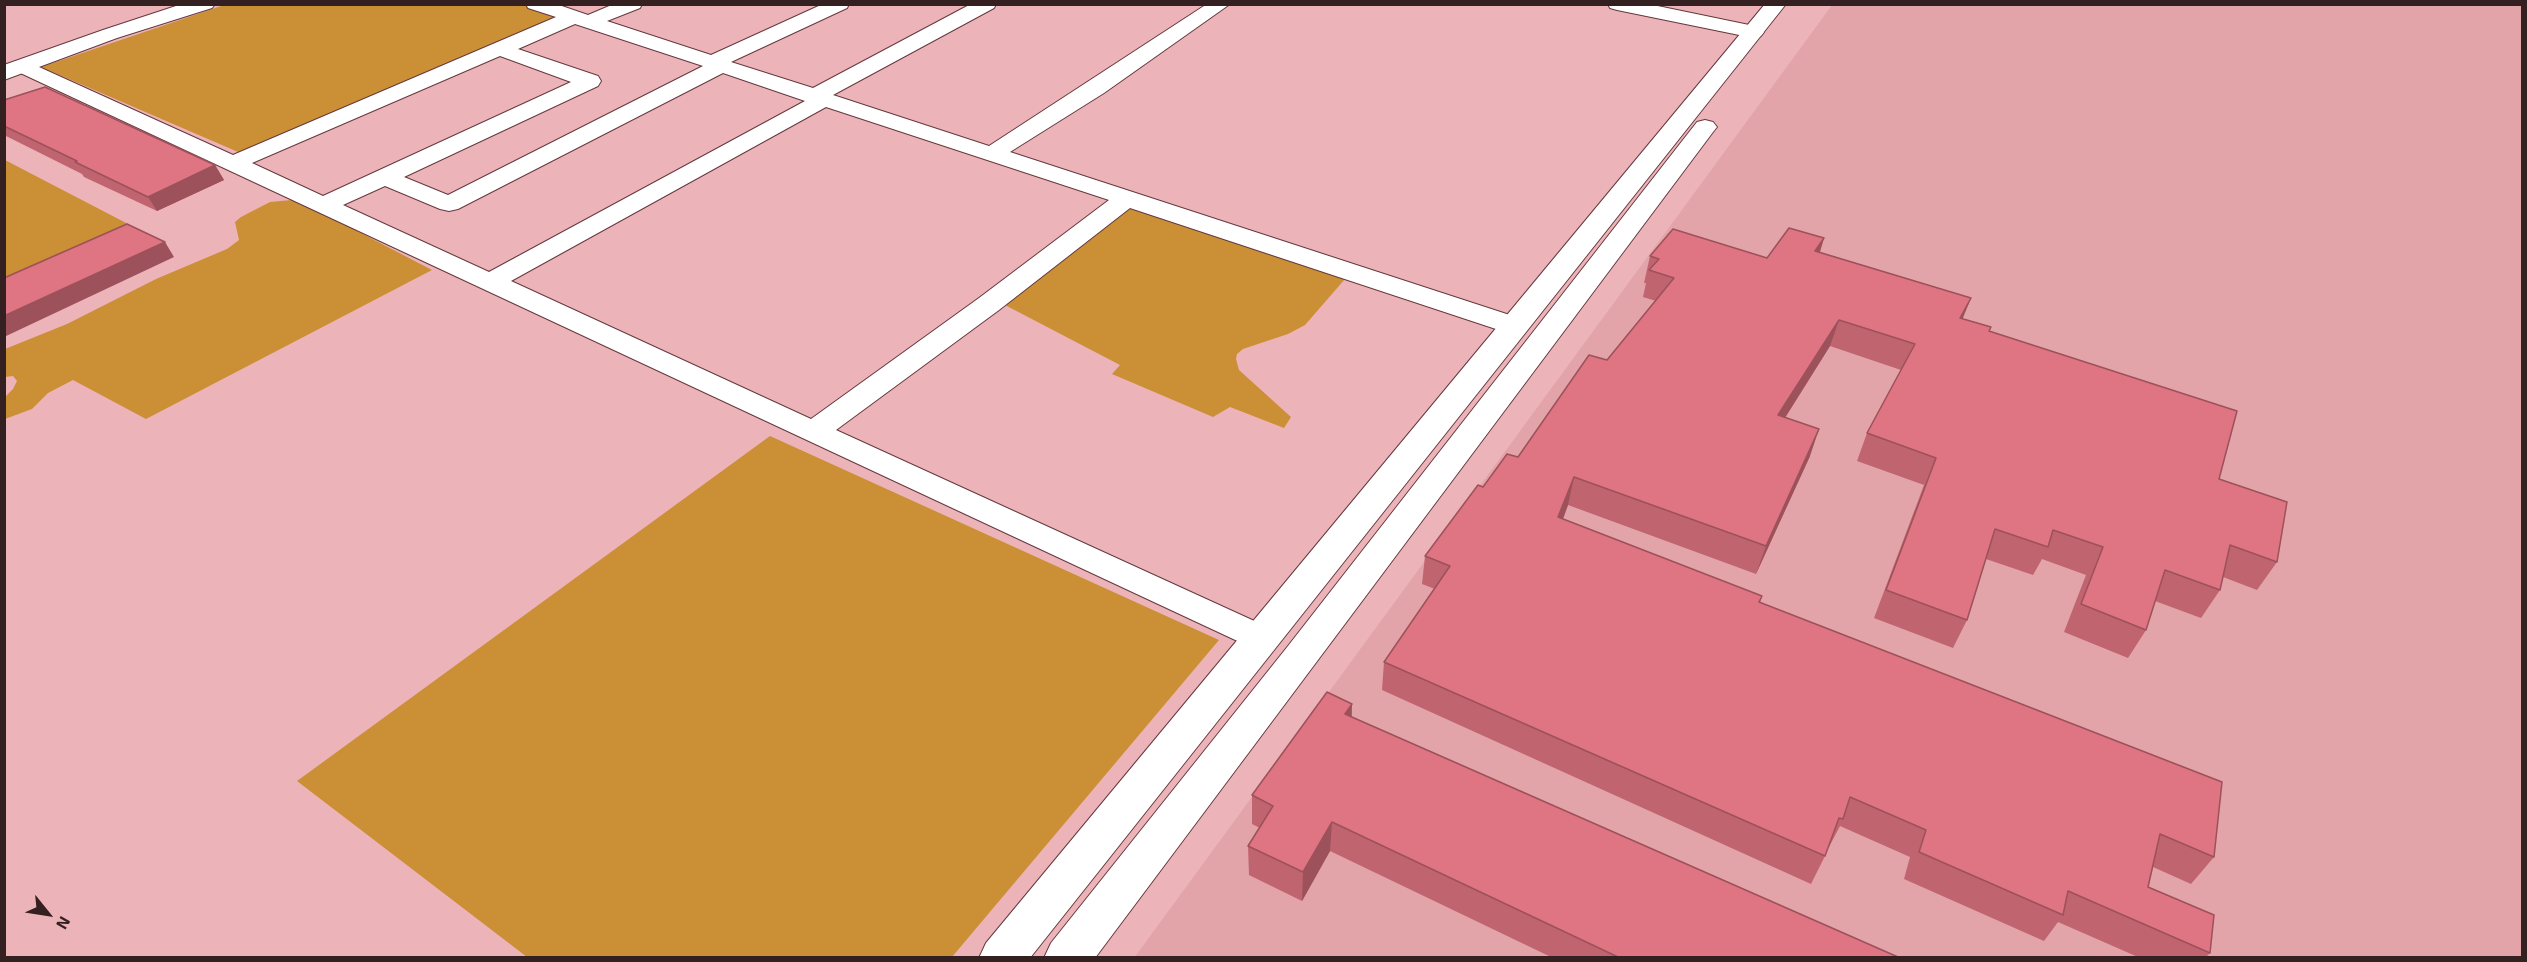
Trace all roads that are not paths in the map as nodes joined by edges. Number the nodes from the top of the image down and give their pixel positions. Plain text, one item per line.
1 (171, 4) edge
2 (205, 4) edge
3 (535, 4) edge
4 (633, 4) edge
5 (840, 4) edge
6 (987, 4) edge
7 (1221, 4) edge
8 (1617, 4) edge
9 (1776, 4) edge
10 (1800, 4) edge
11 (580, 20) junction
12 (1755, 32) junction
13 (500, 49) junction
14 (11, 61) edge
15 (716, 65) junction
16 (818, 99) junction
17 (990, 155) junction
18 (233, 163) junction
19 (384, 177) junction
20 (1126, 199) junction
21 (324, 205) junction
22 (490, 282) junction
23 (1515, 326) junction
24 (814, 432) junction
25 (1261, 639) junction
26 (1301, 656) junction
27 (1002, 957) edge
28 (1066, 957) edge

1 - 14 street
2 - 14 street
3 - 11 street
4 - 11 street
5 - 15 street
6 - 16 street
7 - 17 street
8 - 12 street
9 - 12 street
10 - 26 street
11 - 13 street
11 - 15 street
12 - 23 street
13 - 18 street
13 - 19 street
14 - 18 street
15 - 16 street
15 - 19 street
16 - 17 street
16 - 22 street
17 - 20 street
18 - 21 street
19 - 21 street
20 - 23 street
20 - 24 street
21 - 22 street
22 - 24 street
23 - 25 street
24 - 25 street
25 - 26 street
25 - 27 street
26 - 28 street

